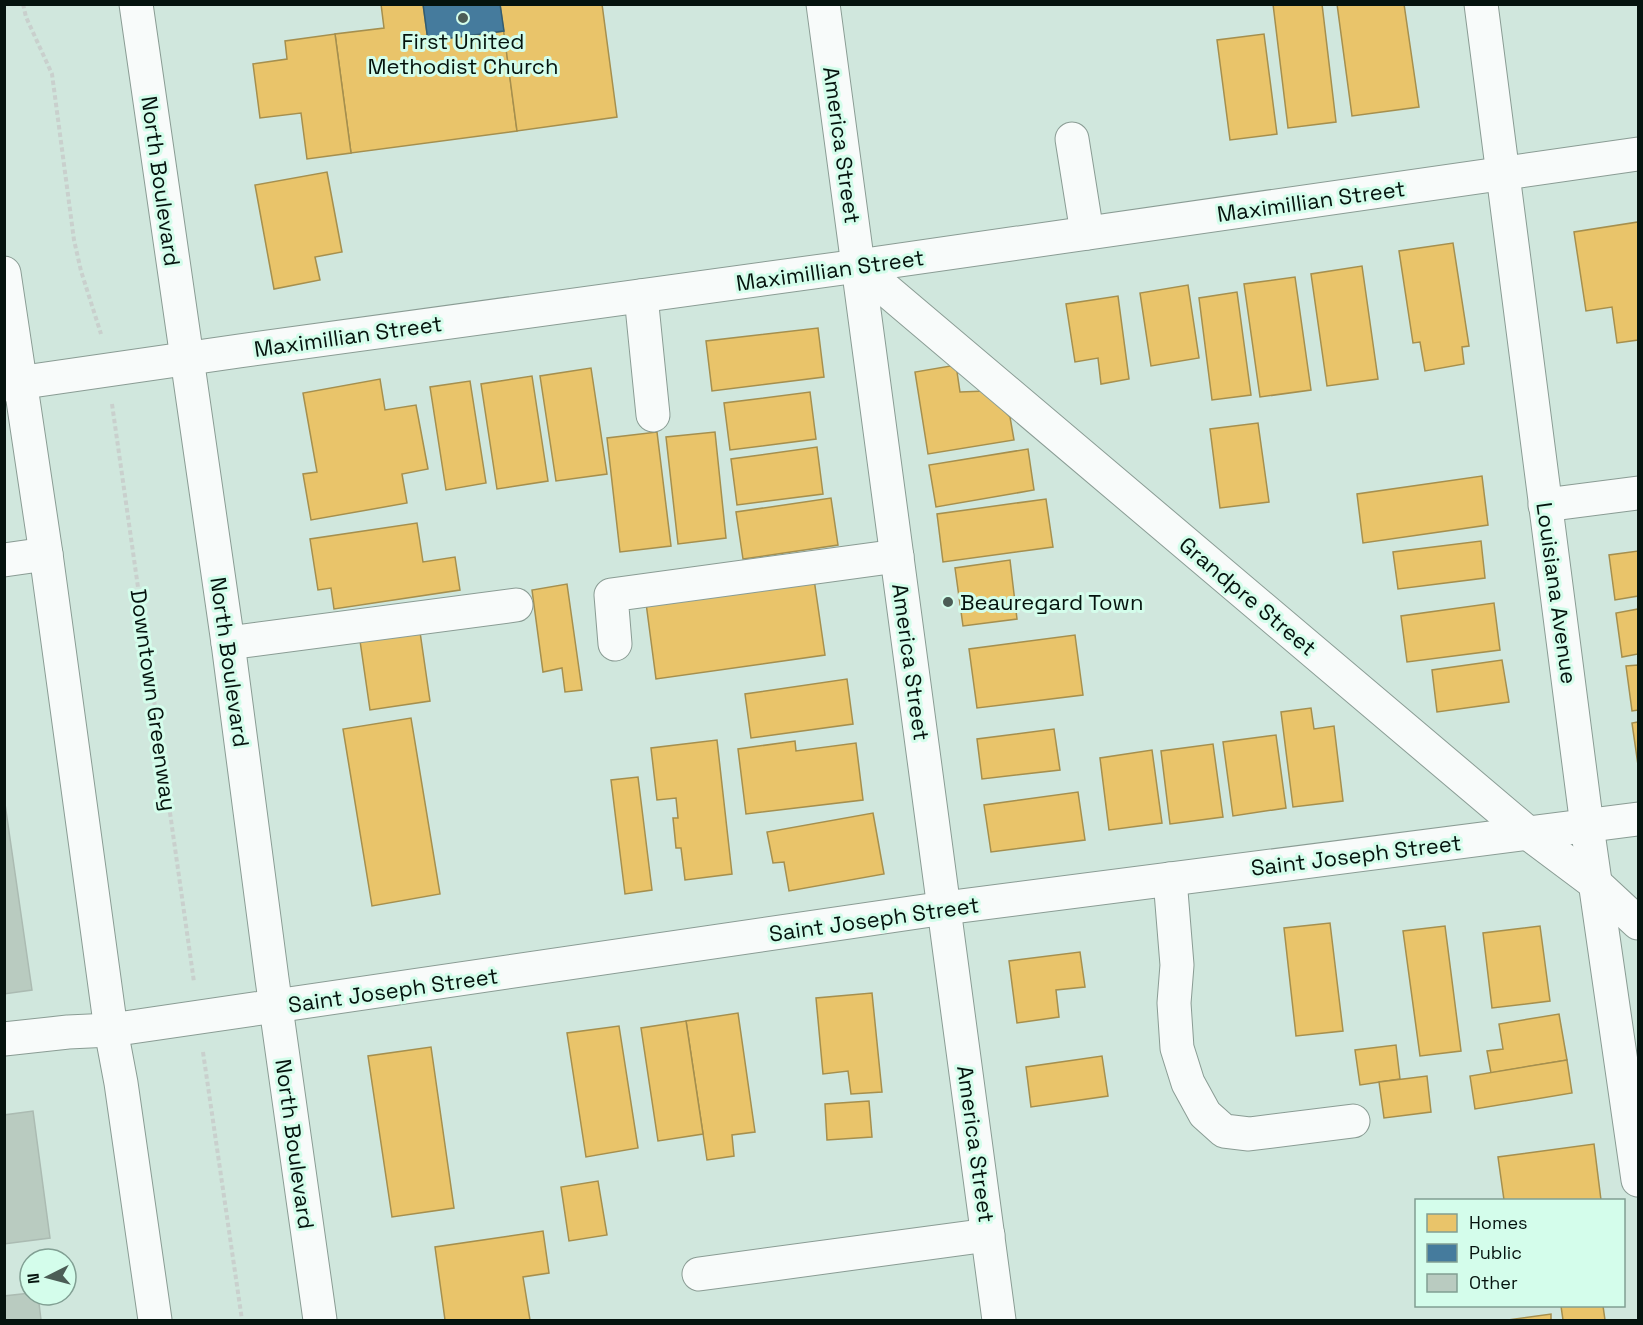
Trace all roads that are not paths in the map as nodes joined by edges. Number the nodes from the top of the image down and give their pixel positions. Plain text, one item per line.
1 (136, 4) edge
2 (823, 4) edge
3 (1481, 4) edge
4 (1072, 139) dead end
5 (1638, 154) edge
6 (1502, 173) junction
7 (1087, 233) junction
8 (858, 266) junction
9 (4, 273) edge
10 (641, 296) junction
11 (186, 358) junction
12 (13, 384) edge
13 (653, 415) dead end
14 (1638, 493) edge
15 (1545, 505) junction
16 (46, 554) junction
17 (897, 556) junction
18 (4, 560) edge
19 (516, 605) dead end
20 (228, 643) junction
21 (615, 644) dead end
22 (1638, 819) edge
23 (1587, 826) junction
24 (1528, 833) junction
25 (1170, 879) junction
26 (1596, 884) junction
27 (945, 908) junction
28 (1638, 923) edge
29 (276, 1007) junction
30 (111, 1030) junction
31 (4, 1039) edge
32 (1353, 1121) dead end
33 (1638, 1180) edge
34 (988, 1235) junction
35 (699, 1274) dead end
36 (154, 1320) edge
37 (320, 1320) edge
38 (999, 1320) edge

1 - 11 street, North Boulevard
2 - 8 street, America Street
3 - 6 street, Louisiana Avenue
4 - 7 street
5 - 6 street, Maximillian Street
6 - 7 street, Maximillian Street
6 - 15 street, Louisiana Avenue
7 - 8 street, Maximillian Street
8 - 10 street, Maximillian Street
8 - 17 street, America Street
8 - 24 street, Grandpre Street
9 - 12 street
10 - 11 street, Maximillian Street
10 - 13 street
11 - 12 street, Maximillian Street
11 - 20 street, North Boulevard
12 - 16 street
14 - 15 street
15 - 23 street, Louisiana Avenue
16 - 18 street
16 - 30 street
17 - 21 street
17 - 27 street, America Street
19 - 20 street
20 - 29 street, North Boulevard
22 - 23 street, Saint Joseph Street
23 - 24 street, Saint Joseph Street
23 - 26 street, Louisiana Avenue
24 - 25 street, Saint Joseph Street
24 - 26 street, Grandpre Street
25 - 27 street, Saint Joseph Street
25 - 32 street
26 - 28 street, Grandpre Street
26 - 33 street, Louisiana Avenue
27 - 29 street, Saint Joseph Street
27 - 34 street, America Street
29 - 30 street, Saint Joseph Street
29 - 37 street, North Boulevard
30 - 31 street, Saint Joseph Street
30 - 36 street
34 - 35 street
34 - 38 street, America Street

